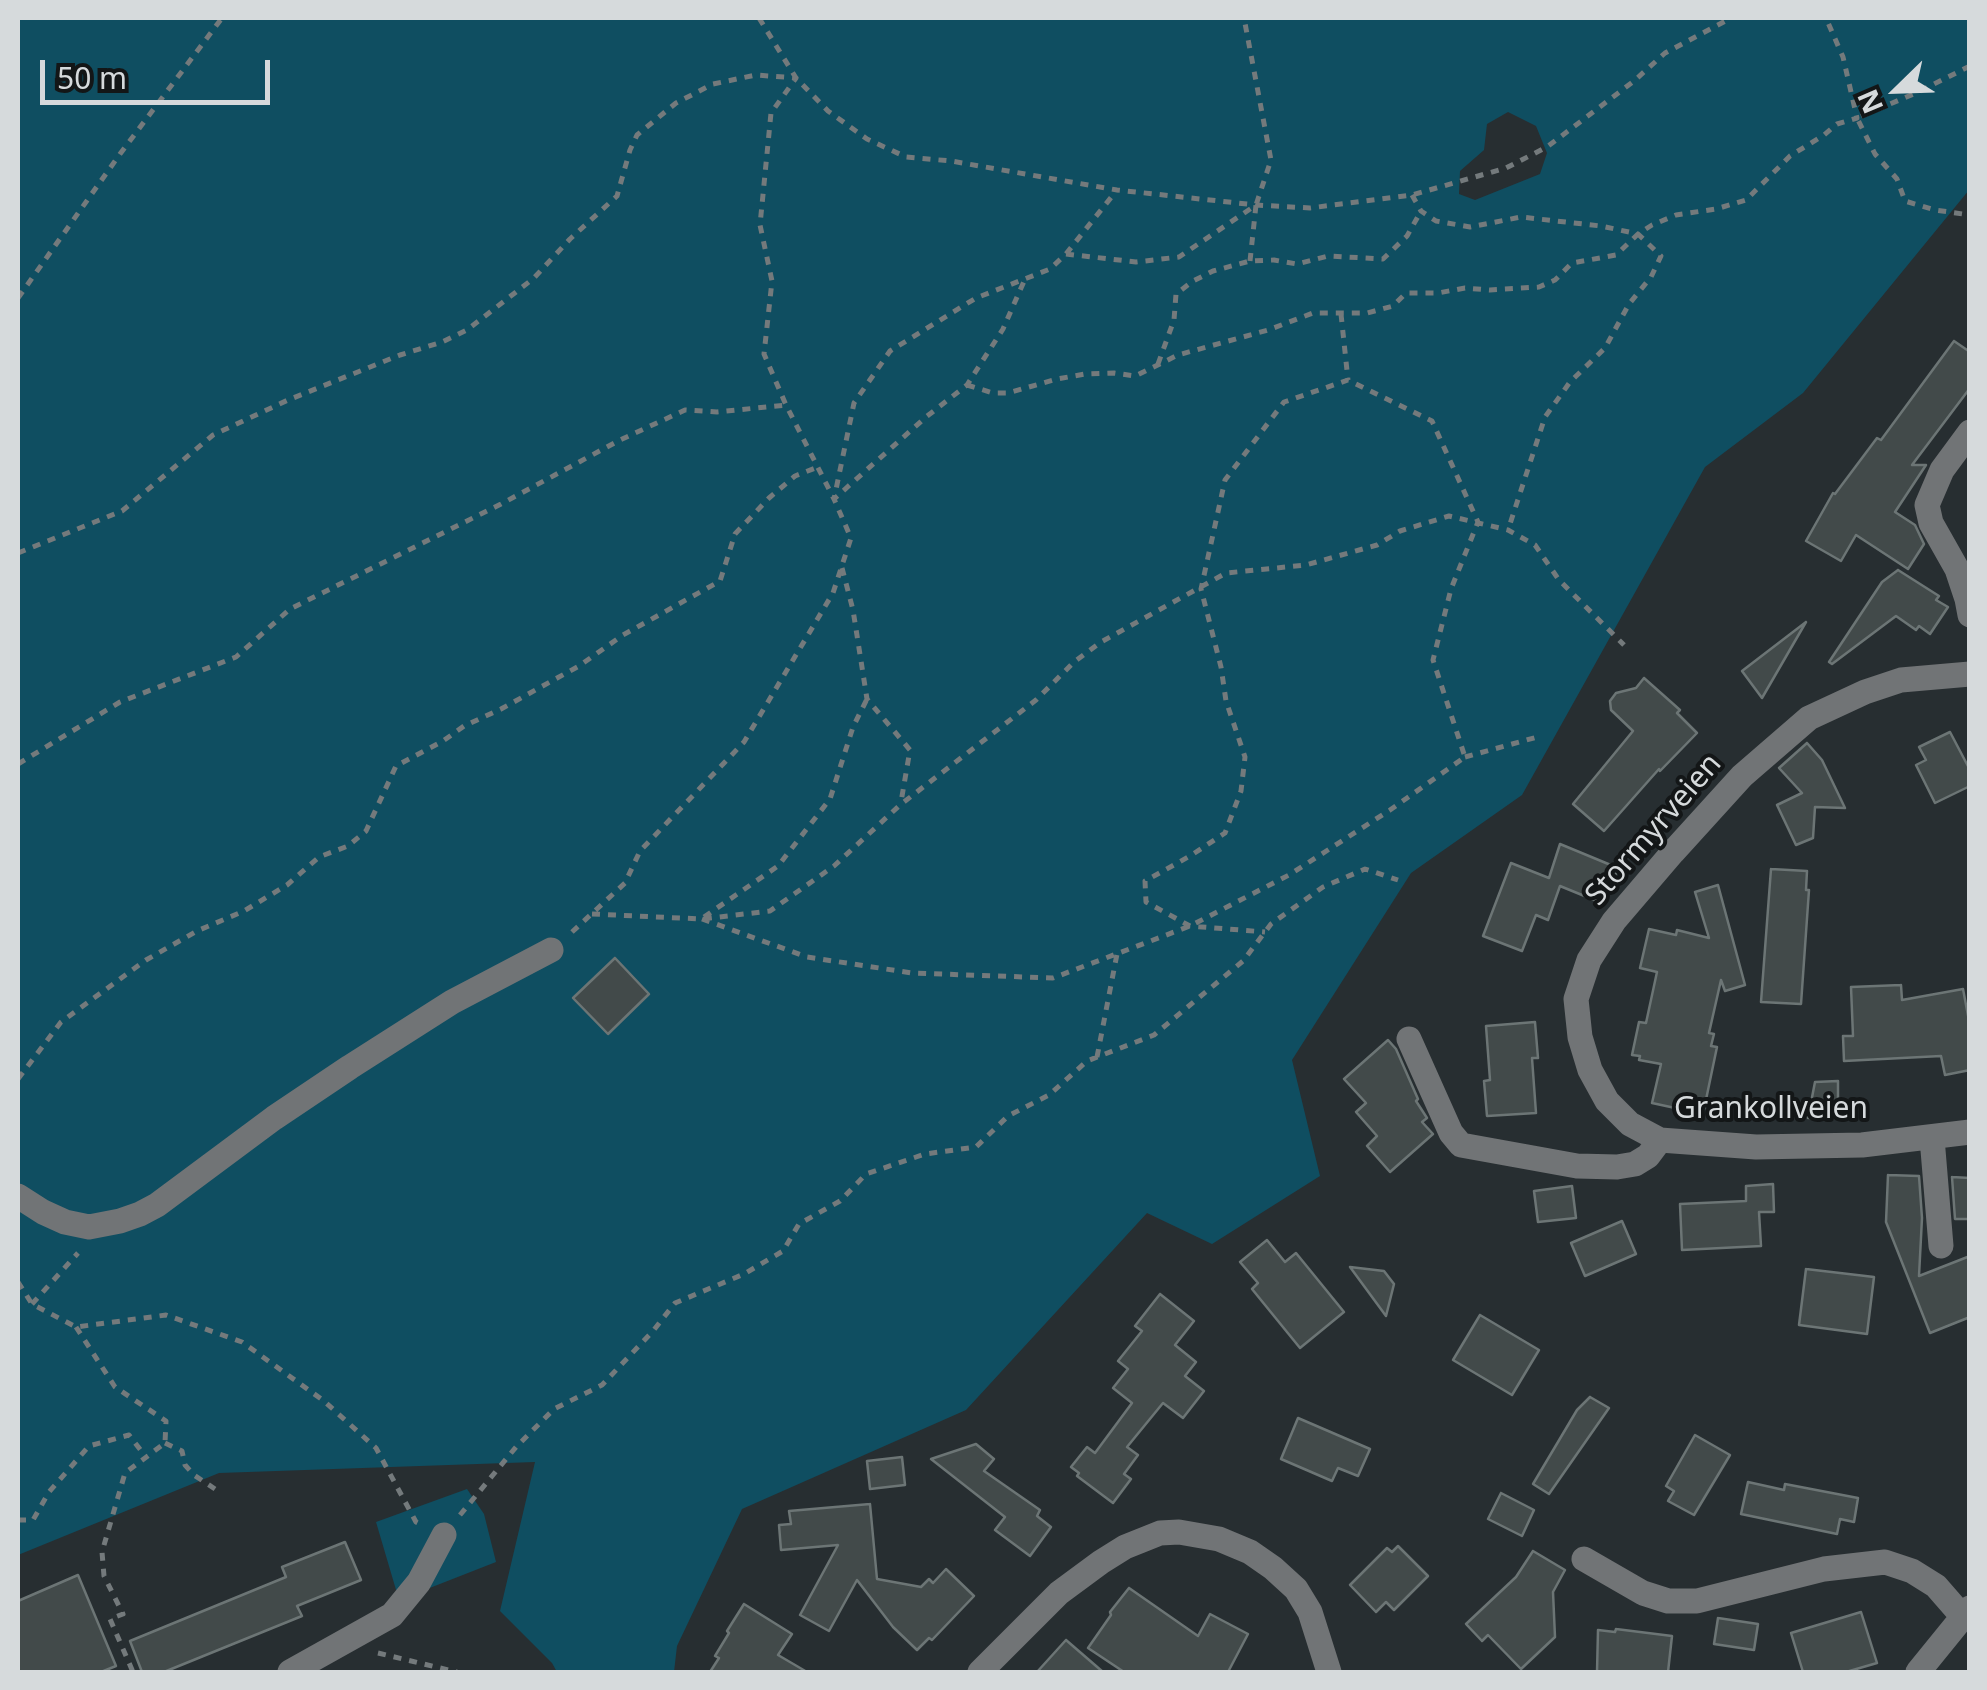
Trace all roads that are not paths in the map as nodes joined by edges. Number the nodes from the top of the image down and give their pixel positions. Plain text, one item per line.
1 (1970, 432) edge
2 (1970, 615) edge
3 (1970, 674) edge
4 (551, 950) road end
5 (1410, 1039) dead end
6 (1970, 1132) edge
7 (1932, 1138) junction
8 (1660, 1140) junction
9 (18, 1196) edge
10 (1941, 1246) dead end
11 (444, 1534) road end
12 (1584, 1559) dead end
13 (1966, 1612) edge
14 (290, 1672) edge
15 (980, 1672) edge
16 (1328, 1672) edge
17 (1918, 1672) edge

1 - 2 street
3 - 8 street, Stormyrveien
4 - 9 street
5 - 8 street, Grankollveien
6 - 7 street, Grankollveien
7 - 8 street, Grankollveien
7 - 10 street
11 - 14 street
12 - 13 street
13 - 17 street
15 - 16 street

